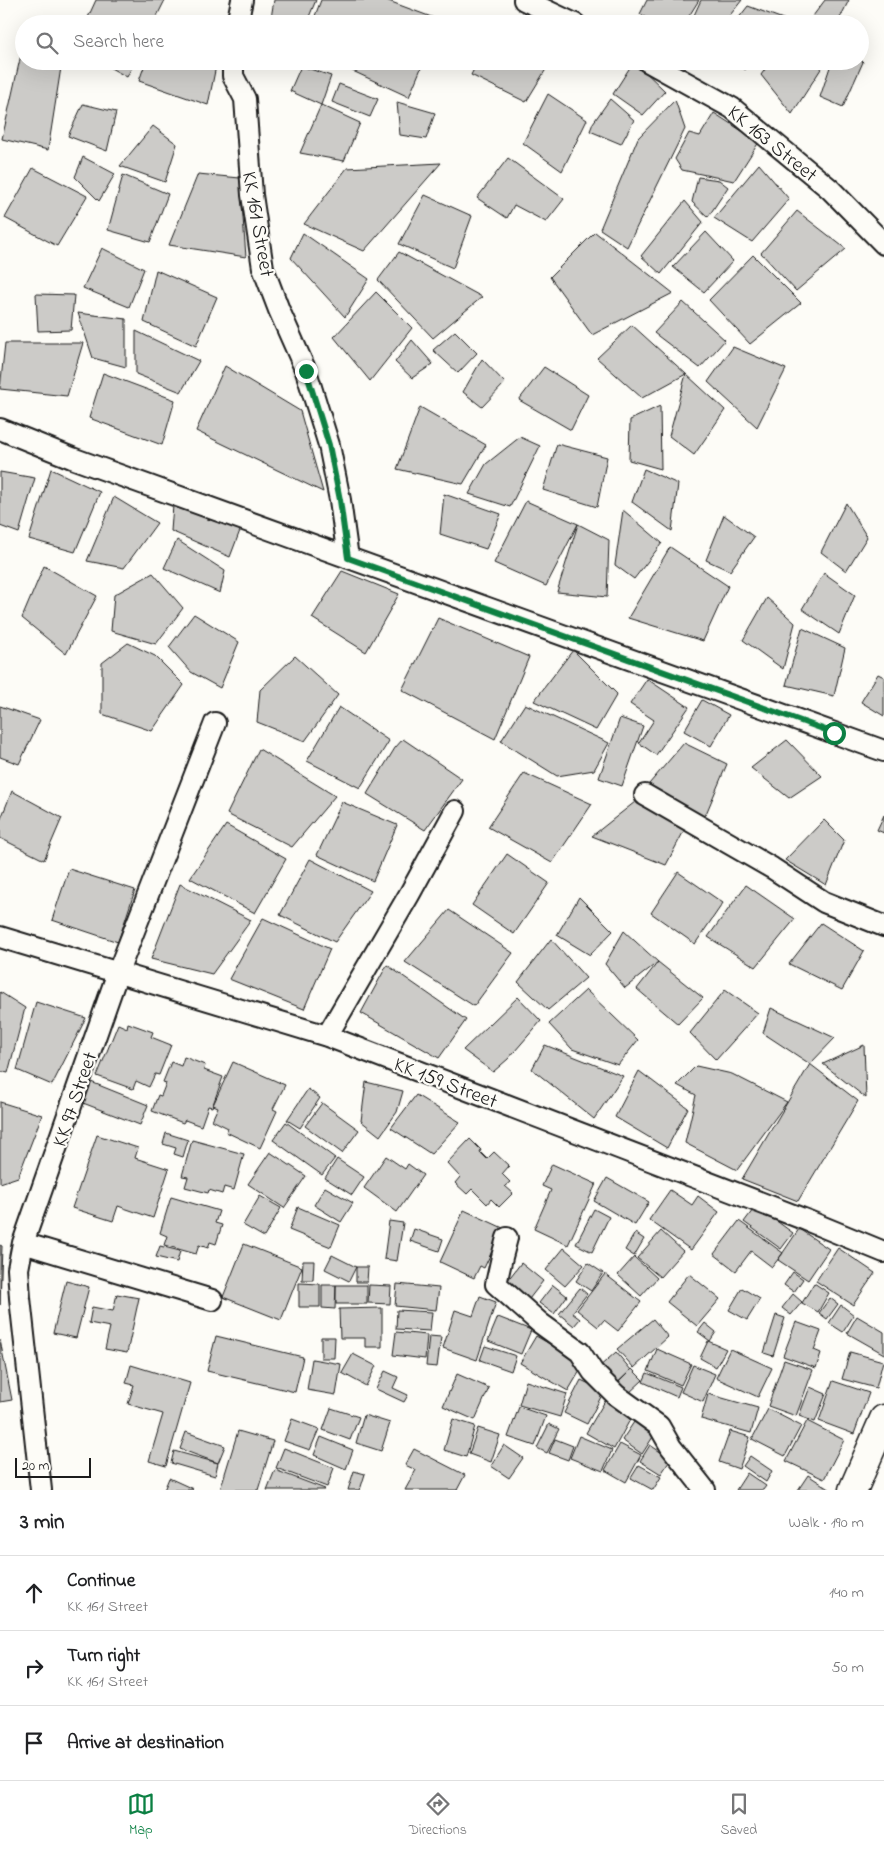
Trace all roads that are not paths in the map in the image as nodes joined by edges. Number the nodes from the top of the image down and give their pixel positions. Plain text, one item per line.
1 (242, 0) edge
2 (524, 0) edge
3 (239, 15) edge
4 (556, 15) edge
5 (233, 70) edge
6 (663, 70) edge
7 (884, 244) edge
8 (0, 429) edge
9 (348, 558) junction
10 (215, 723) dead end
11 (884, 751) edge
12 (645, 795) dead end
13 (455, 811) dead end
14 (884, 926) edge
15 (0, 938) edge
16 (118, 972) junction
17 (327, 1036) junction
18 (508, 1238) dead end
19 (23, 1244) junction
20 (884, 1252) edge
21 (212, 1300) dead end
22 (884, 1419) edge
23 (41, 1490) edge
24 (705, 1490) edge
25 (853, 1490) edge

1 - 3 street
2 - 4 street
5 - 9 street, KK 161 Street
6 - 7 street, KK 163 Street
8 - 9 street
9 - 11 street
10 - 16 street, KK 97 Street
12 - 14 street
13 - 17 street
15 - 16 street, KK 159 Street
16 - 17 street, KK 159 Street
16 - 19 street, KK 97 Street
17 - 20 street, KK 159 Street
18 - 24 street
19 - 21 street
19 - 23 street, KK 97 Street
22 - 25 main road

